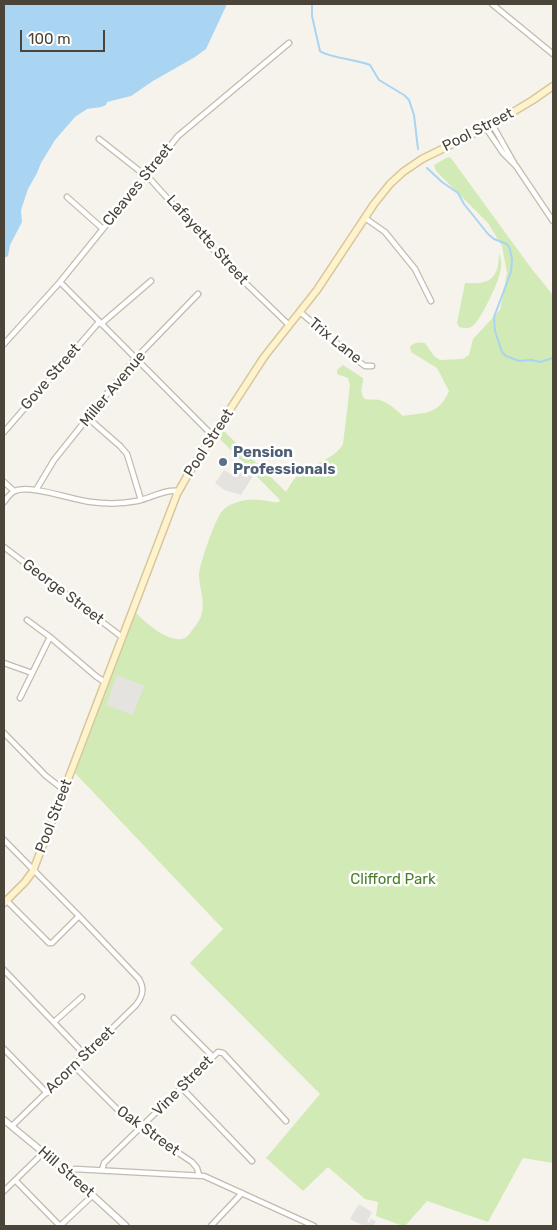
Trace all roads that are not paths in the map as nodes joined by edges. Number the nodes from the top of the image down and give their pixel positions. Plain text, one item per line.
1 (492, 4) edge
2 (289, 43) dead end
3 (553, 54) edge
4 (553, 86) edge
5 (489, 126) junction
6 (99, 139) dead end
7 (146, 176) junction
8 (67, 196) dead end
9 (366, 218) junction
10 (553, 221) edge
11 (103, 229) junction
12 (60, 282) junction
13 (151, 282) dead end
14 (198, 294) dead end
15 (431, 301) dead end
16 (300, 312) junction
17 (100, 323) junction
18 (289, 325) junction
19 (4, 344) edge
20 (135, 360) junction
21 (372, 366) dead end
22 (88, 418) junction
23 (4, 432) edge
24 (213, 436) junction
25 (4, 482) edge
26 (36, 490) junction
27 (14, 491) junction
28 (178, 491) junction
29 (141, 500) junction
30 (4, 502) edge
31 (4, 547) edge
32 (27, 620) dead end
33 (50, 637) junction
34 (122, 637) junction
35 (4, 663) edge
36 (32, 674) junction
37 (105, 682) junction
38 (20, 698) dead end
39 (4, 733) edge
40 (64, 790) junction
41 (4, 840) edge
42 (33, 871) junction
43 (5, 902) edge
44 (80, 916) junction
45 (4, 970) edge
46 (82, 997) dead end
47 (174, 1018) dead end
48 (54, 1022) junction
49 (4, 1049) edge
50 (85, 1055) junction
51 (212, 1056) junction
52 (74, 1066) junction
53 (182, 1087) junction
54 (47, 1093) junction
55 (4, 1120) edge
56 (286, 1121) dead end
57 (12, 1126) junction
58 (140, 1128) junction
59 (44, 1153) junction
60 (252, 1161) dead end
61 (102, 1170) junction
62 (67, 1172) junction
63 (199, 1175) junction
64 (16, 1181) junction
65 (4, 1189) edge
66 (242, 1193) junction
67 (93, 1195) junction
68 (60, 1226) edge
69 (126, 1226) edge
70 (211, 1226) edge
71 (314, 1226) edge

1 - 3 street
2 - 7 street, Cleaves Street
4 - 5 main road, Pool Street
5 - 9 main road, Pool Street
5 - 10 street
6 - 7 street, Lafayette Street
7 - 11 street, Cleaves Street
7 - 18 street, Lafayette Street
8 - 11 street
9 - 15 street
9 - 16 main road, Pool Street
11 - 12 street, Cleaves Street
12 - 17 street
12 - 19 street, Cleaves Street
13 - 17 street, Gove Street
14 - 20 street, Miller Avenue
16 - 18 main road, Pool Street
16 - 21 street, Trix Lane
17 - 20 street
17 - 23 street, Gove Street
18 - 24 main road, Pool Street
20 - 22 street, Miller Avenue
20 - 24 street
22 - 26 street, Miller Avenue
22 - 29 street
24 - 28 main road, Pool Street
25 - 27 street
26 - 27 street
26 - 29 street
27 - 30 street
28 - 29 street
28 - 34 main road, Pool Street
31 - 34 street, George Street
32 - 33 street
33 - 36 street
33 - 37 street
34 - 37 main road, Pool Street
35 - 36 street
36 - 38 street
37 - 40 main road, Pool Street
39 - 40 street
40 - 42 main road, Pool Street
41 - 42 street
42 - 43 main road, Pool Street
42 - 44 street
43 - 44 street
44 - 50 street, Acorn Street
45 - 48 street
46 - 48 street
47 - 51 street
48 - 50 street
49 - 54 street
50 - 52 street, Acorn Street
51 - 53 street, Vine Street
51 - 56 street, Vine Street
52 - 54 street, Acorn Street
52 - 58 street, Oak Street
53 - 58 street, Vine Street
53 - 60 street
54 - 57 street, Acorn Street
55 - 57 street, Hill Street
57 - 59 street, Hill Street
58 - 61 street, Vine Street
58 - 63 street, Oak Street
59 - 62 street, Hill Street
59 - 64 street
61 - 62 street
61 - 63 street
62 - 67 street, Hill Street
63 - 66 street
64 - 65 street
64 - 68 street
66 - 70 street
66 - 71 street
67 - 68 street
67 - 69 street, Hill Street

